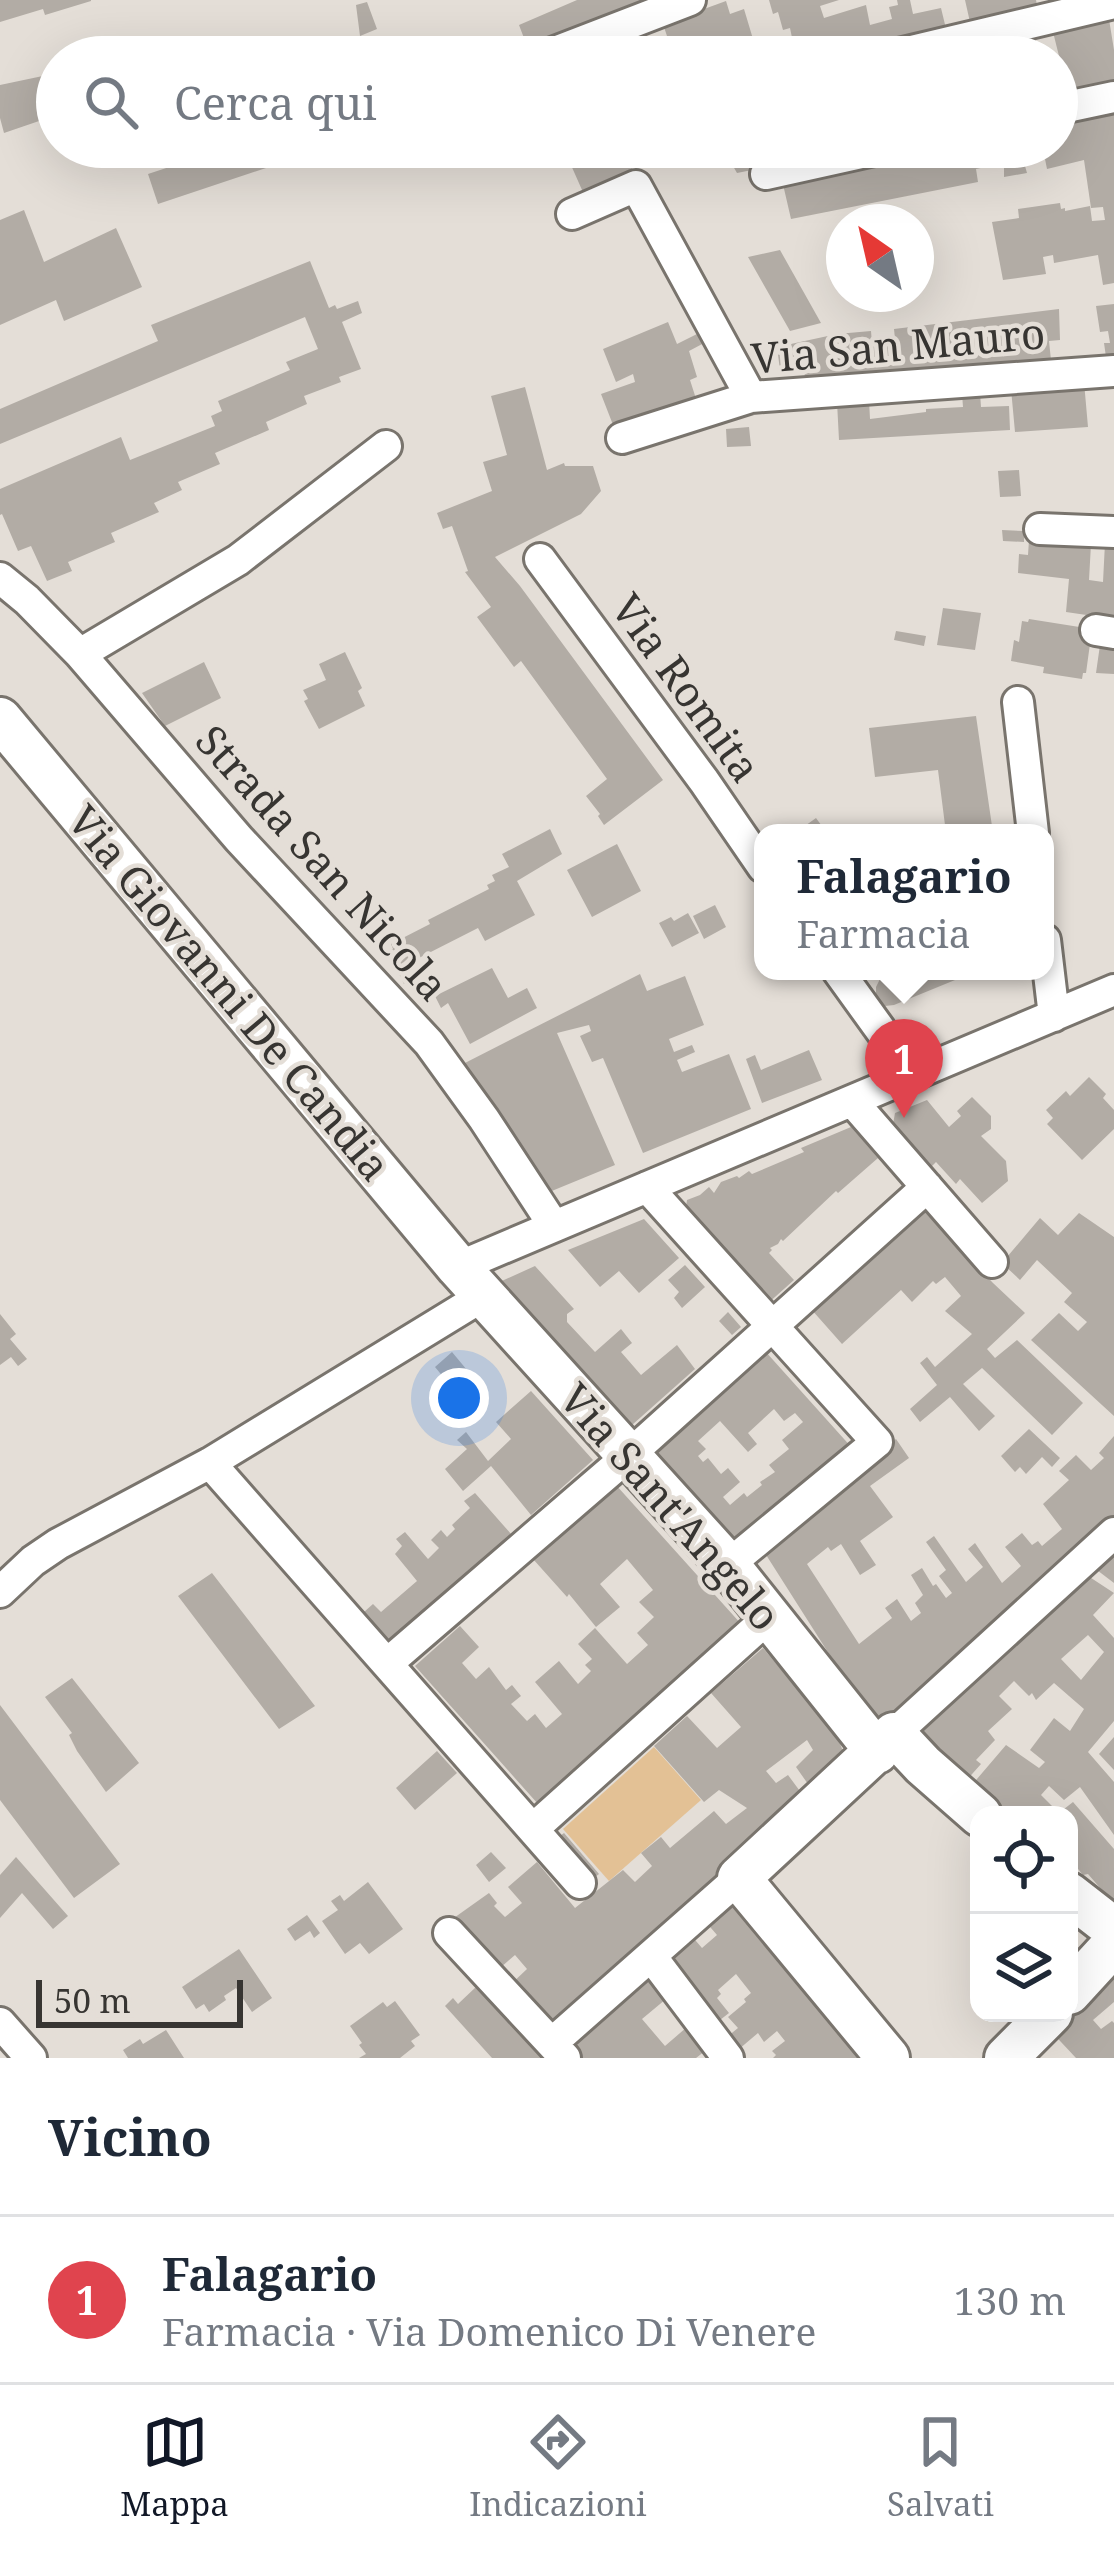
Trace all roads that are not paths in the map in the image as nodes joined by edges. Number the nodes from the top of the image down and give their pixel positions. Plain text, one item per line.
1 (690, 0) edge
2 (1114, 3) edge
3 (597, 36) edge
4 (975, 36) edge
5 (1114, 97) edge
6 (1078, 105) edge
7 (793, 168) edge
8 (766, 174) dead end
9 (572, 214) dead end
10 (1114, 371) edge
11 (751, 397) junction
12 (622, 438) dead end
13 (386, 446) dead end
14 (1040, 530) dead end
15 (1114, 532) edge
16 (539, 559) dead end
17 (0, 578) edge
18 (80, 654) junction
19 (1018, 702) dead end
20 (0, 719) edge
21 (1032, 824) edge
22 (754, 854) edge
23 (845, 980) edge
24 (1050, 980) edge
25 (1114, 990) edge
26 (1054, 1016) junction
27 (914, 1075) junction
28 (852, 1101) junction
29 (646, 1187) junction
30 (927, 1187) junction
31 (554, 1226) junction
32 (992, 1262) dead end
33 (470, 1281) junction
34 (771, 1328) junction
35 (628, 1456) junction
36 (210, 1463) junction
37 (1114, 1533) edge
38 (728, 1565) junction
39 (0, 1592) edge
40 (769, 1617) junction
41 (389, 1662) junction
42 (885, 1743) junction
43 (970, 1806) edge
44 (970, 1824) edge
45 (533, 1828) junction
46 (739, 1878) junction
47 (580, 1883) dead end
48 (1078, 1901) edge
49 (1078, 1918) edge
50 (1114, 1930) edge
51 (449, 1933) dead end
52 (1114, 1944) edge
53 (651, 1956) junction
54 (1078, 1968) edge
55 (1078, 1983) edge
56 (0, 2023) edge
57 (1034, 2036) edge
58 (559, 2051) edge
59 (31, 2058) edge
60 (728, 2058) edge
61 (888, 2058) edge
62 (901, 2058) edge
63 (984, 2058) edge

1 - 3 street
2 - 4 street
5 - 6 street
7 - 8 street
9 - 11 street
10 - 11 street, Via San Mauro
11 - 12 street, Via San Mauro
13 - 18 street
14 - 15 street
16 - 22 street, Via Romita
17 - 18 street, Strada San Nicola
18 - 31 street, Strada San Nicola
19 - 21 street
20 - 33 street, Via Giovanni De Candia
23 - 27 street
24 - 26 street
25 - 26 street
26 - 27 street
27 - 28 street
28 - 29 street
28 - 30 street
29 - 31 street
29 - 34 street
30 - 32 street
30 - 34 street
31 - 33 street
33 - 35 street, Via Sant'Angelo
33 - 36 street
34 - 35 street
34 - 38 street
35 - 38 street, Via Sant'Angelo
35 - 41 street
36 - 39 street
36 - 41 street
37 - 42 street
38 - 40 street, Via Sant'Angelo
40 - 42 street, Via Sant'Angelo
40 - 45 street
41 - 45 street
42 - 43 street, Via Sant'Angelo
42 - 46 street
44 - 62 street
45 - 47 street
46 - 53 street
46 - 61 street
48 - 50 street
49 - 54 street
51 - 58 street
52 - 55 street
53 - 58 street
53 - 60 street
56 - 59 street
57 - 63 street

